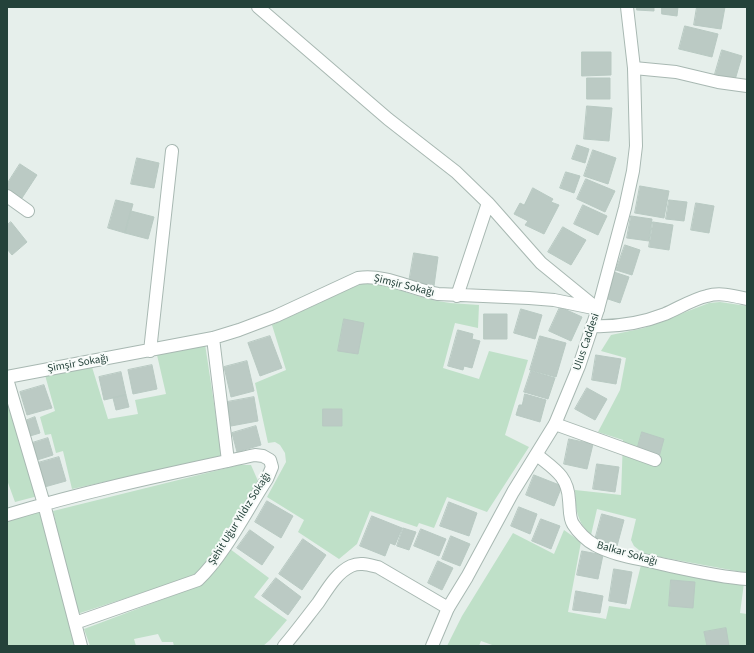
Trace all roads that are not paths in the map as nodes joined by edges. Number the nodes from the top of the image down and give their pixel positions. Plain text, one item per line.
1 (258, 7) edge
2 (627, 7) edge
3 (634, 68) junction
4 (747, 86) edge
5 (172, 151) dead end
6 (7, 196) edge
7 (488, 203) junction
8 (28, 211) dead end
9 (457, 296) junction
10 (747, 299) edge
11 (598, 309) junction
12 (592, 326) junction
13 (212, 338) junction
14 (150, 350) junction
15 (7, 378) edge
16 (556, 424) junction
17 (537, 455) junction
18 (655, 460) dead end
19 (228, 461) junction
20 (44, 504) junction
21 (7, 515) edge
22 (747, 579) edge
23 (448, 608) junction
24 (75, 623) junction
25 (81, 646) edge
26 (284, 646) edge
27 (432, 646) edge

1 - 7 street
2 - 3 street, Ulus Caddesi
3 - 4 street
3 - 11 street, Ulus Caddesi
5 - 14 street
6 - 8 street
7 - 9 street
7 - 11 street
9 - 11 street, Şimşir Sokağı
9 - 13 street, Şimşir Sokağı
10 - 12 street
11 - 12 street, Ulus Caddesi
12 - 16 street, Ulus Caddesi
13 - 14 street, Şimşir Sokağı
13 - 19 street
14 - 15 street, Şimşir Sokağı
15 - 20 street
16 - 17 street, Ulus Caddesi
16 - 18 street
17 - 22 street, Balkar Sokağı
17 - 23 street, Ulus Caddesi
19 - 20 street, Şehit Uğur Yıldız Sokağı
19 - 24 street, Şehit Uğur Yıldız Sokağı
20 - 21 street, Şehit Uğur Yıldız Sokağı
20 - 24 street
23 - 26 street
23 - 27 street, Ulus Caddesi
24 - 25 street

